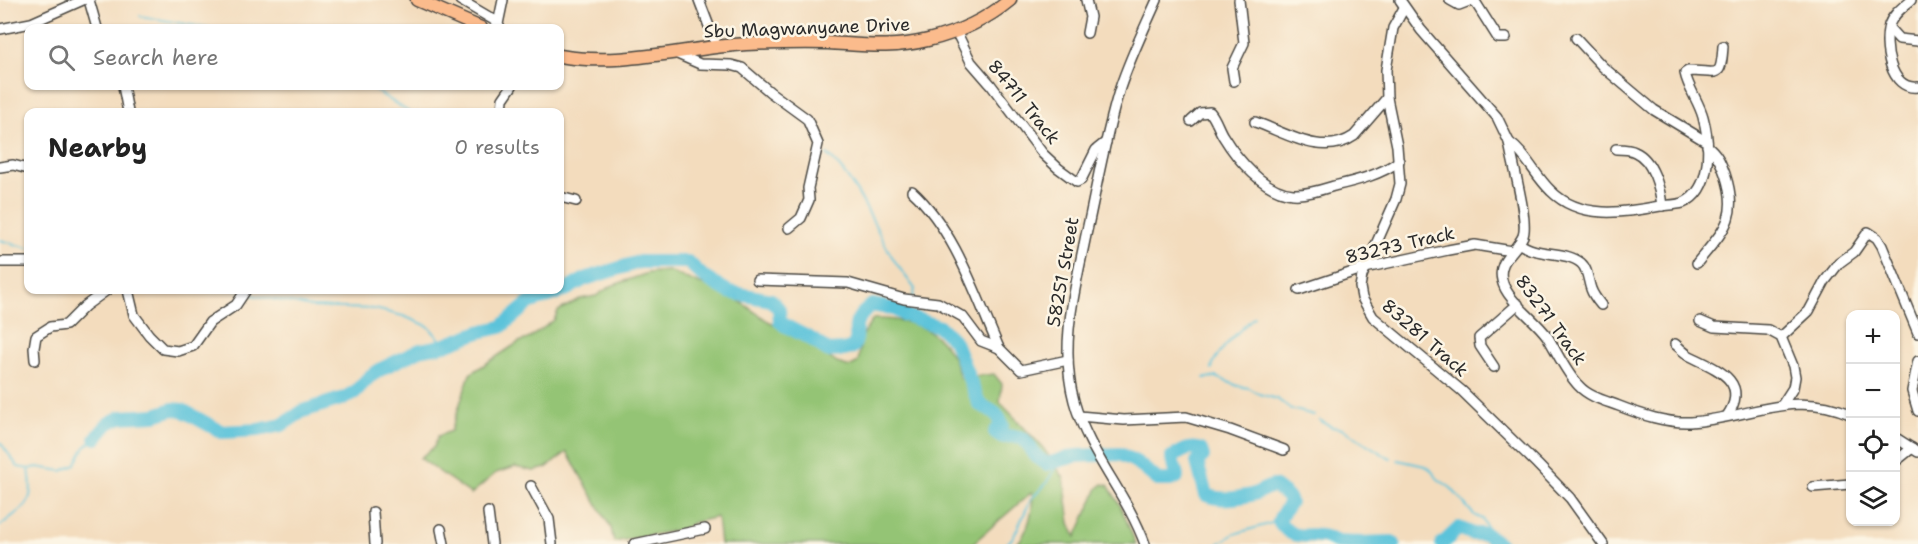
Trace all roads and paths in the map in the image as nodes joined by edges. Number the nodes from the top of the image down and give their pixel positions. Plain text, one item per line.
1 (83, 0) edge
2 (89, 0) edge
3 (417, 0) edge
4 (460, 0) edge
5 (503, 0) edge
6 (699, 0) edge
7 (1010, 0) edge
8 (1086, 0) edge
9 (1157, 0) edge
10 (1239, 0) edge
11 (1450, 0) edge
12 (1473, 0) edge
13 (1911, 0) edge
14 (1402, 4) edge
15 (31, 24) edge
16 (96, 24) edge
17 (472, 24) edge
18 (496, 24) edge
19 (499, 24) edge
20 (24, 25) edge
21 (1889, 28) junction
22 (0, 29) edge
23 (956, 31) junction
24 (1087, 33) dead end
25 (1506, 38) dead end
26 (1576, 38) dead end
27 (1918, 41) edge
28 (1723, 46) dead end
29 (717, 47) junction
30 (675, 53) junction
31 (564, 56) edge
32 (1234, 81) dead end
33 (1918, 87) edge
34 (124, 90) edge
35 (509, 90) edge
36 (1387, 98) junction
37 (127, 108) edge
38 (502, 108) edge
39 (1191, 122) dead end
40 (1255, 122) dead end
41 (1106, 142) junction
42 (1509, 142) junction
43 (1707, 144) junction
44 (1616, 149) dead end
45 (1399, 161) junction
46 (0, 167) edge
47 (24, 168) edge
48 (912, 191) dead end
49 (564, 198) edge
50 (576, 201) dead end
51 (1662, 206) junction
52 (789, 228) dead end
53 (1519, 243) junction
54 (1512, 251) junction
55 (0, 262) edge
56 (24, 262) edge
57 (1697, 263) dead end
58 (1365, 268) junction
59 (757, 280) dead end
60 (1299, 290) dead end
61 (102, 294) edge
62 (129, 294) edge
63 (243, 294) edge
64 (1518, 304) junction
65 (1601, 305) dead end
66 (1700, 321) dead end
67 (1918, 333) edge
68 (1781, 337) junction
69 (1675, 344) dead end
70 (999, 348) junction
71 (36, 360) dead end
72 (1068, 360) junction
73 (1918, 361) edge
74 (1494, 367) dead end
75 (1782, 405) junction
76 (1918, 411) edge
77 (1846, 412) edge
78 (1079, 416) junction
79 (1727, 416) junction
80 (1900, 441) edge
81 (1284, 450) dead end
82 (1915, 450) edge
83 (1900, 459) edge
84 (1846, 484) edge
85 (531, 486) dead end
86 (1813, 487) dead end
87 (373, 512) dead end
88 (488, 512) dead end
89 (441, 529) dead end
90 (705, 529) dead end
91 (648, 542) edge
92 (375, 544) edge
93 (444, 544) edge
94 (492, 544) edge
95 (552, 544) edge
96 (634, 544) edge
97 (1145, 544) edge
98 (1603, 544) edge

1 - 15 street
2 - 16 street
3 - 17 main road
4 - 18 street
5 - 19 street
6 - 29 street
7 - 23 main road, Sbu Magwanyane Drive
8 - 24 street
9 - 41 street, 58251 Street
10 - 32 street
11 - 12 street
12 - 25 street
13 - 21 street
14 - 36 street, 83281 Track
14 - 42 street
20 - 22 street
21 - 27 street
21 - 33 street
23 - 29 main road, Sbu Magwanyane Drive
23 - 41 street, 84711 Track
26 - 43 street
28 - 43 street
29 - 30 main road, Sbu Magwanyane Drive
30 - 31 main road, Sbu Magwanyane Drive
30 - 52 street
34 - 37 street
35 - 38 street
36 - 40 street
36 - 45 street, 83281 Track
39 - 45 street
41 - 72 street, 58251 Street
42 - 51 street
42 - 53 street
43 - 51 street
43 - 57 street
44 - 51 street
45 - 58 street, 83281 Track
46 - 47 street
48 - 70 street
49 - 50 street
53 - 54 street, 83271 Track
53 - 65 street
54 - 58 street, 83273 Track
54 - 64 street, 83271 Track
55 - 56 street
58 - 60 street, 83273 Track
58 - 98 street, 83281 Track
59 - 70 street
61 - 71 street
62 - 63 street
64 - 74 street
64 - 79 street, 83271 Track
66 - 68 street
67 - 68 street
68 - 75 street
69 - 79 street
70 - 72 street
72 - 78 street, 58251 Street
73 - 76 street
75 - 77 street, 83271 Track
75 - 79 street, 83271 Track
78 - 81 street
78 - 97 street, 58251 Street
80 - 82 street
82 - 83 street
84 - 86 street
85 - 95 street
87 - 92 street
88 - 94 street
89 - 93 street
90 - 91 street
91 - 96 street

